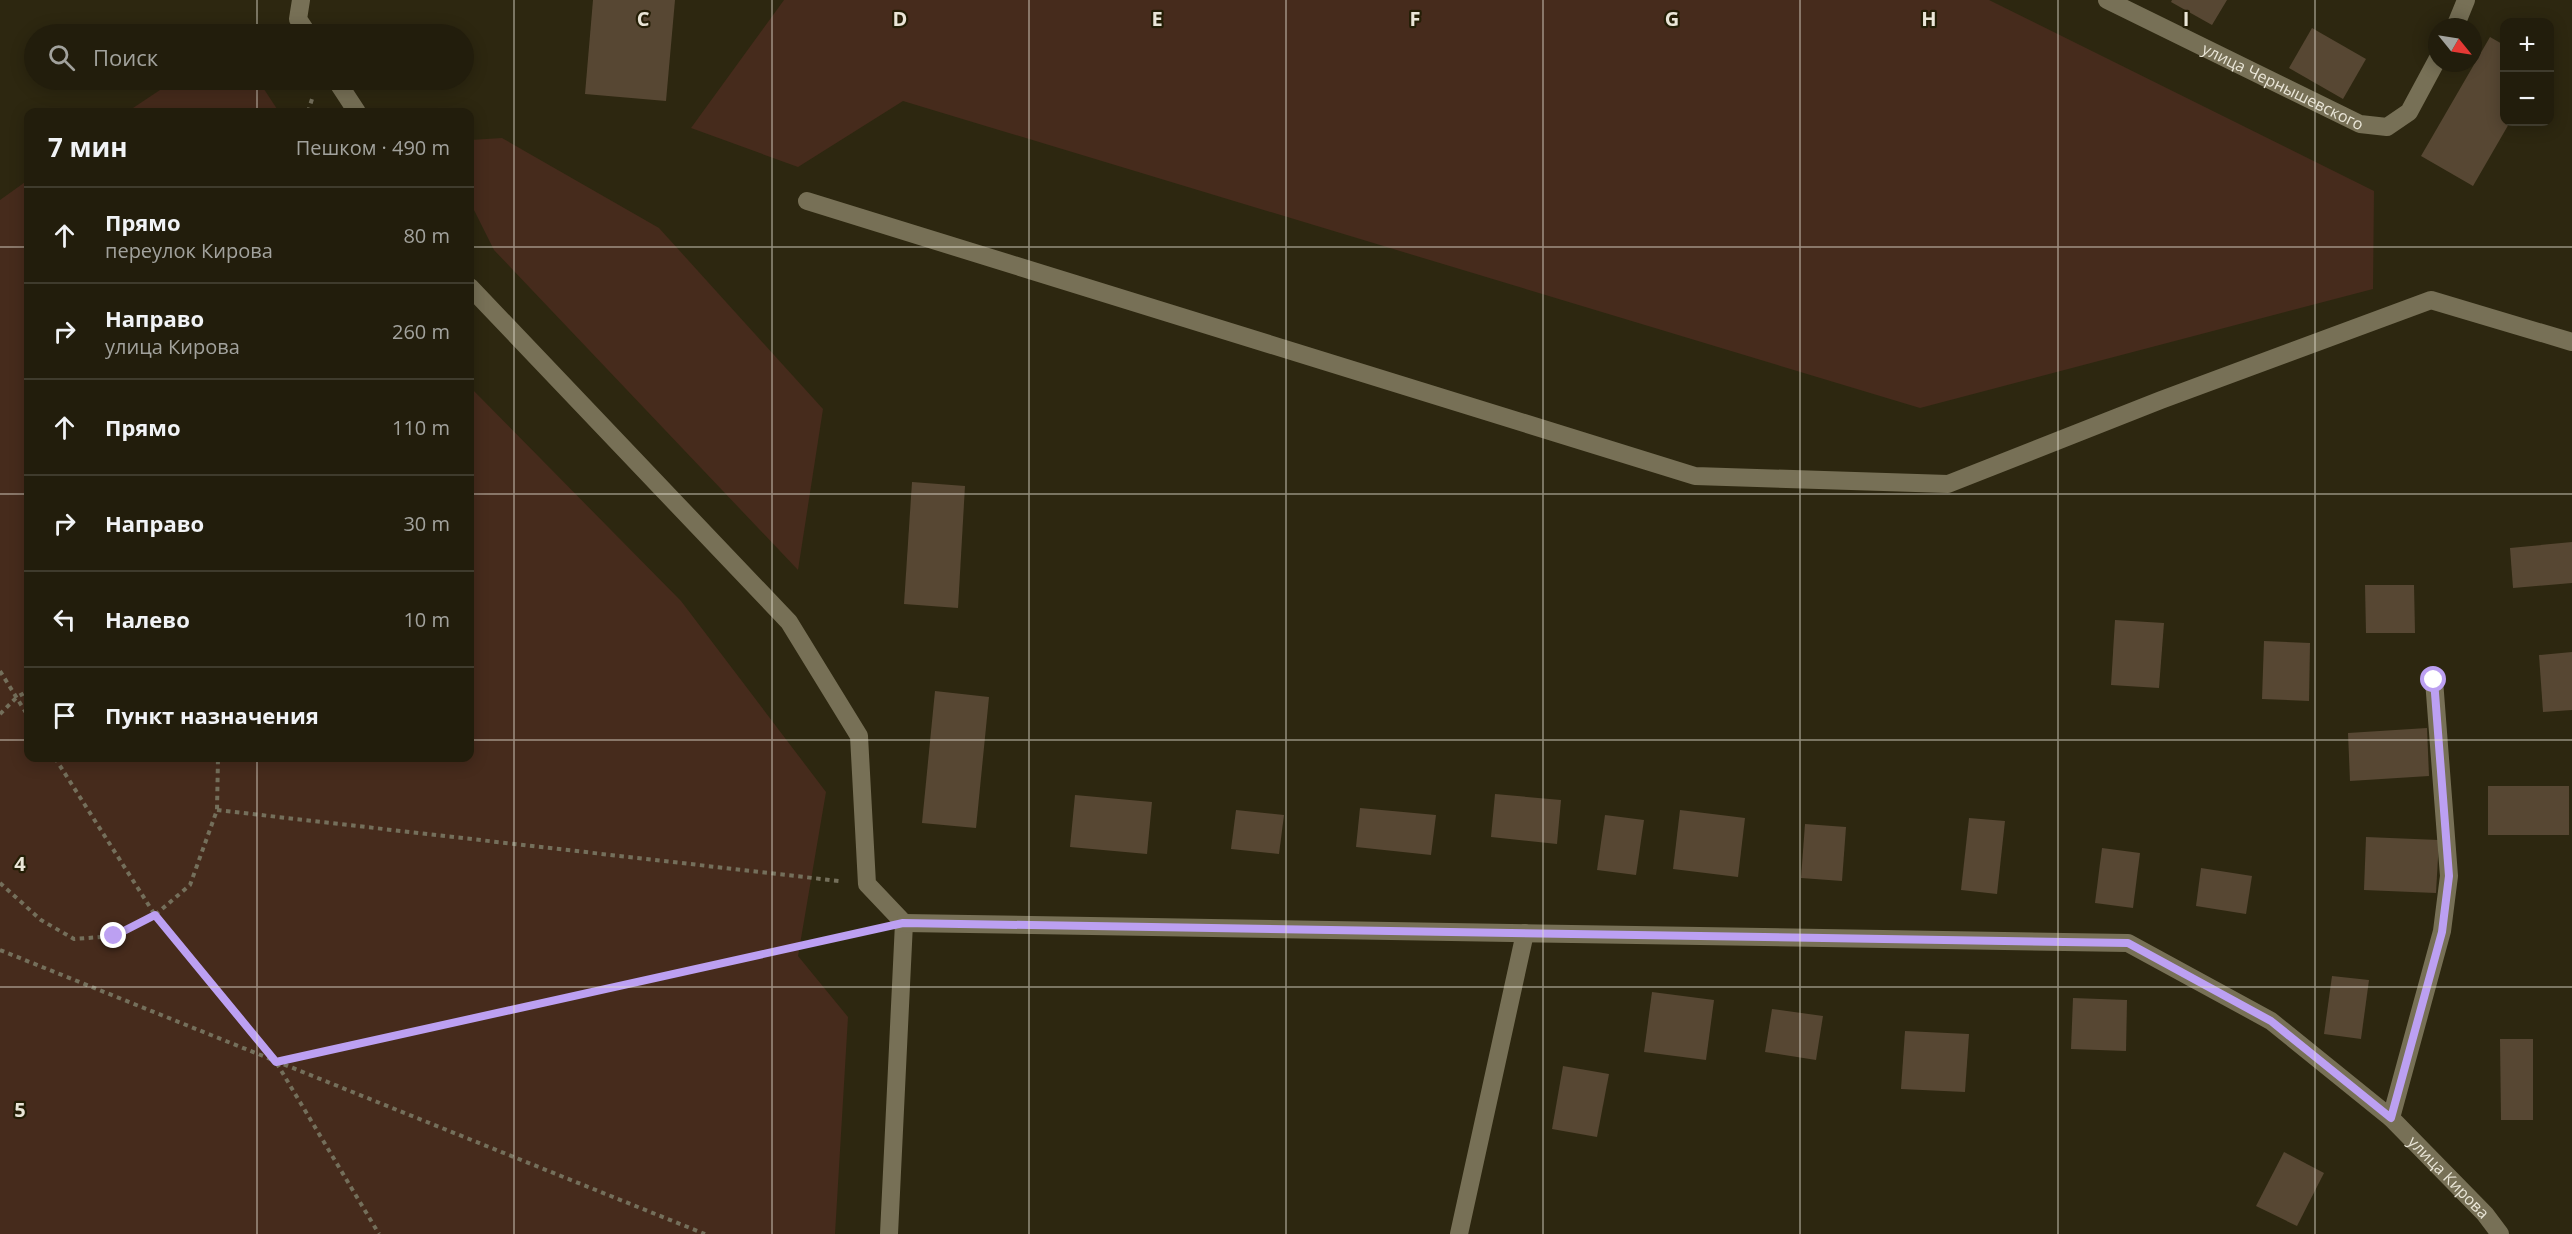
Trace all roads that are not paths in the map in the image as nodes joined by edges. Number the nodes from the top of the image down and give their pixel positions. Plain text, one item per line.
1 (301, 0) edge
2 (2107, 0) edge
3 (2466, 0) edge
4 (2459, 18) edge
5 (301, 24) edge
6 (2431, 72) edge
7 (343, 90) edge
8 (354, 108) edge
9 (807, 201) dead end
10 (474, 291) edge
11 (2572, 342) edge
12 (2434, 680) dead end
13 (903, 923) junction
14 (1525, 933) junction
15 (2391, 1118) junction
16 (889, 1234) edge
17 (1459, 1234) edge
18 (2500, 1234) edge

1 - 5 street
2 - 6 street, улица Чернышевского
3 - 4 street
7 - 8 street
9 - 11 street
10 - 13 street
12 - 15 street
13 - 14 street, улица Кирова
13 - 16 street
14 - 15 street, улица Кирова
14 - 17 street
15 - 18 street, улица Кирова

